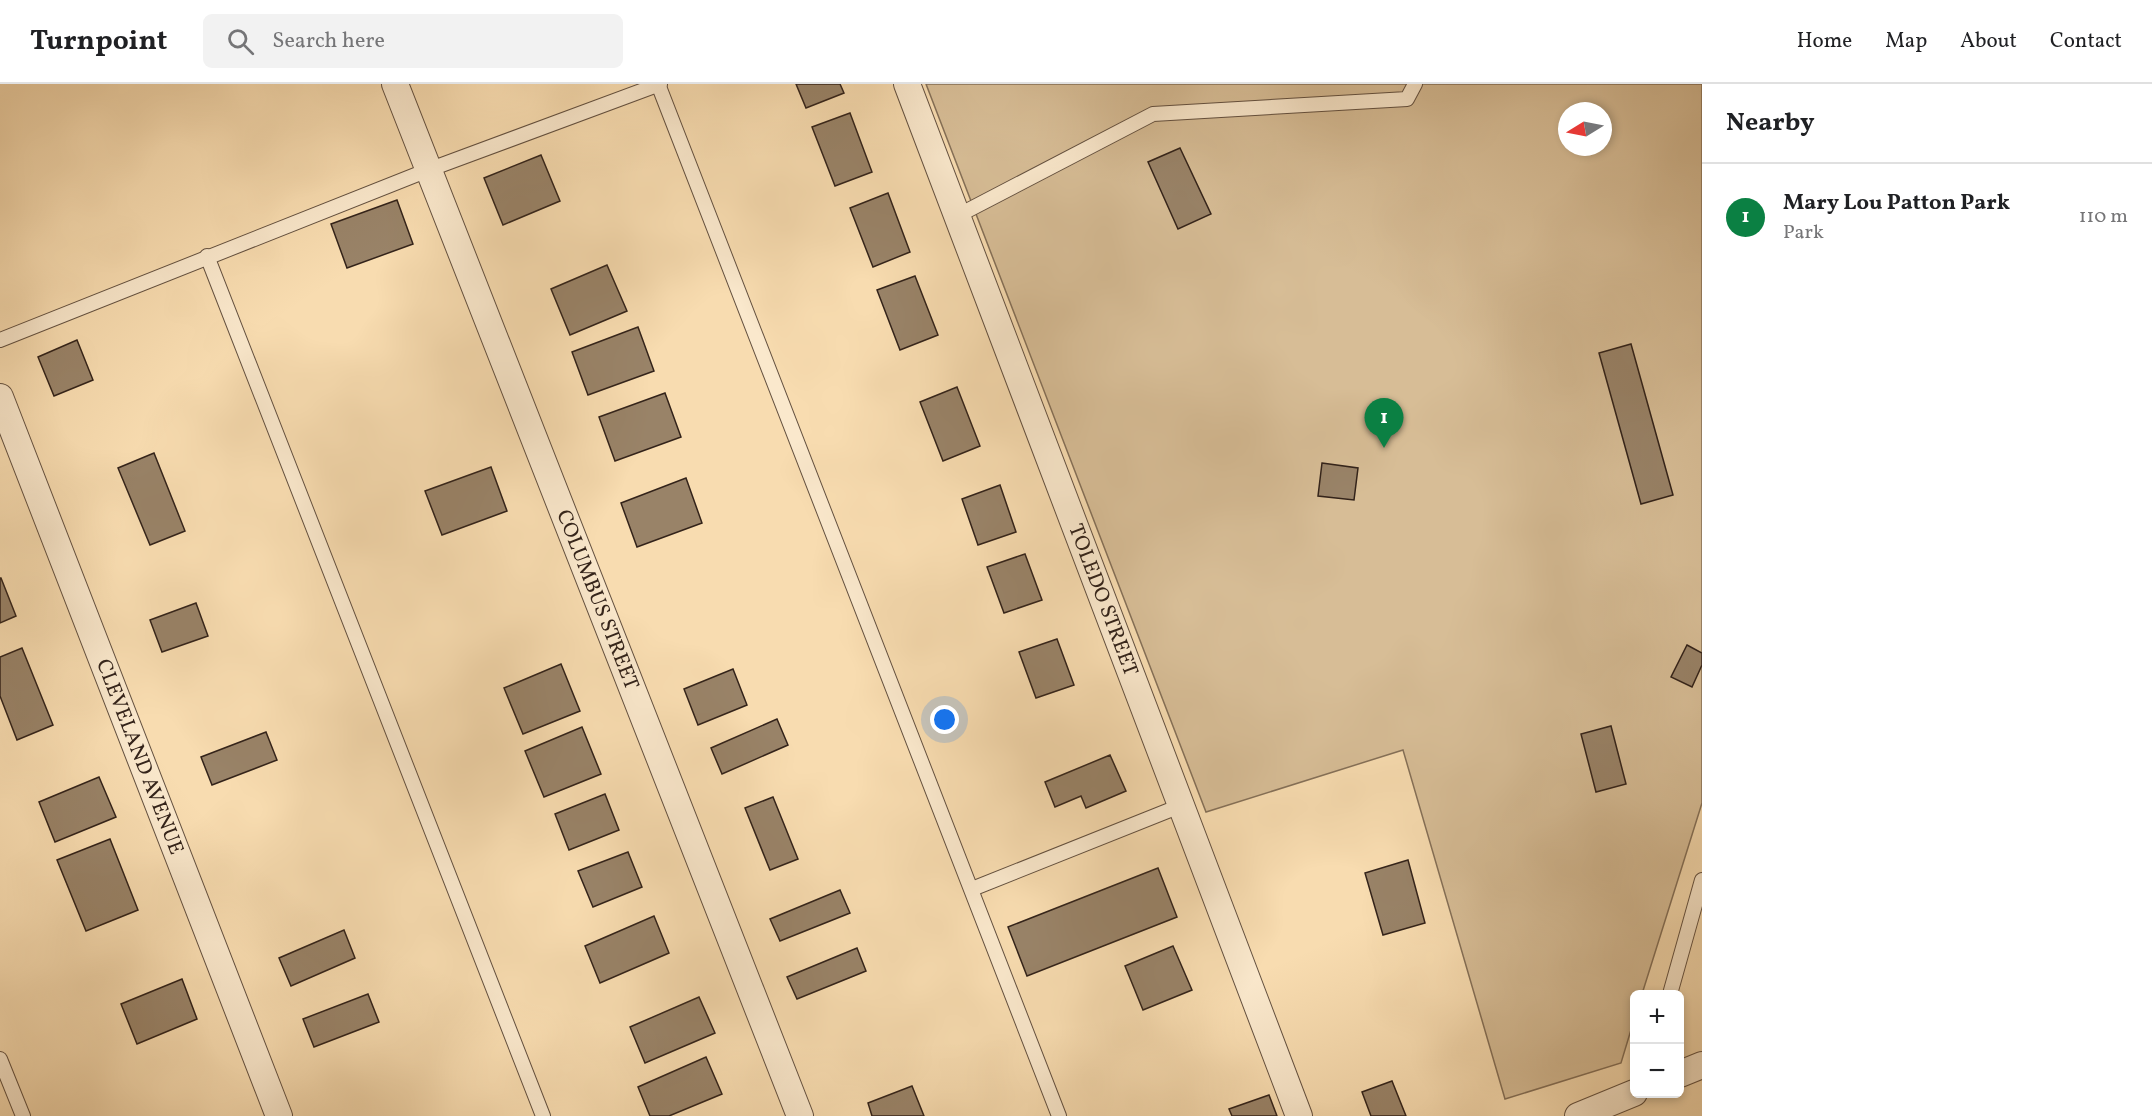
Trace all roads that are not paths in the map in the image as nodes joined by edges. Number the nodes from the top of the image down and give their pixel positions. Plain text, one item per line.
1 (395, 84) edge
2 (659, 84) edge
3 (907, 84) edge
4 (1415, 84) edge
5 (428, 170) junction
6 (957, 216) junction
7 (207, 256) junction
8 (0, 340) edge
9 (0, 397) edge
10 (1180, 806) junction
11 (1702, 880) edge
12 (972, 889) junction
13 (1671, 990) edge
14 (0, 1059) edge
15 (1702, 1065) edge
16 (1684, 1072) edge
17 (1630, 1095) edge
18 (23, 1116) edge
19 (279, 1116) edge
20 (543, 1116) edge
21 (800, 1116) edge
22 (1059, 1116) edge
23 (1299, 1116) edge
24 (1578, 1116) edge

1 - 5 street, COLUMBUS STREET
2 - 5 lane
2 - 12 lane
3 - 6 street, TOLEDO STREET
4 - 6 lane
5 - 7 lane
5 - 21 street, COLUMBUS STREET
6 - 10 street, TOLEDO STREET
7 - 8 lane
7 - 20 lane
9 - 19 street, CLEVELAND AVENUE
10 - 12 lane
10 - 23 street, TOLEDO STREET
11 - 13 lane
12 - 22 lane
14 - 18 lane
15 - 16 street
17 - 24 street

